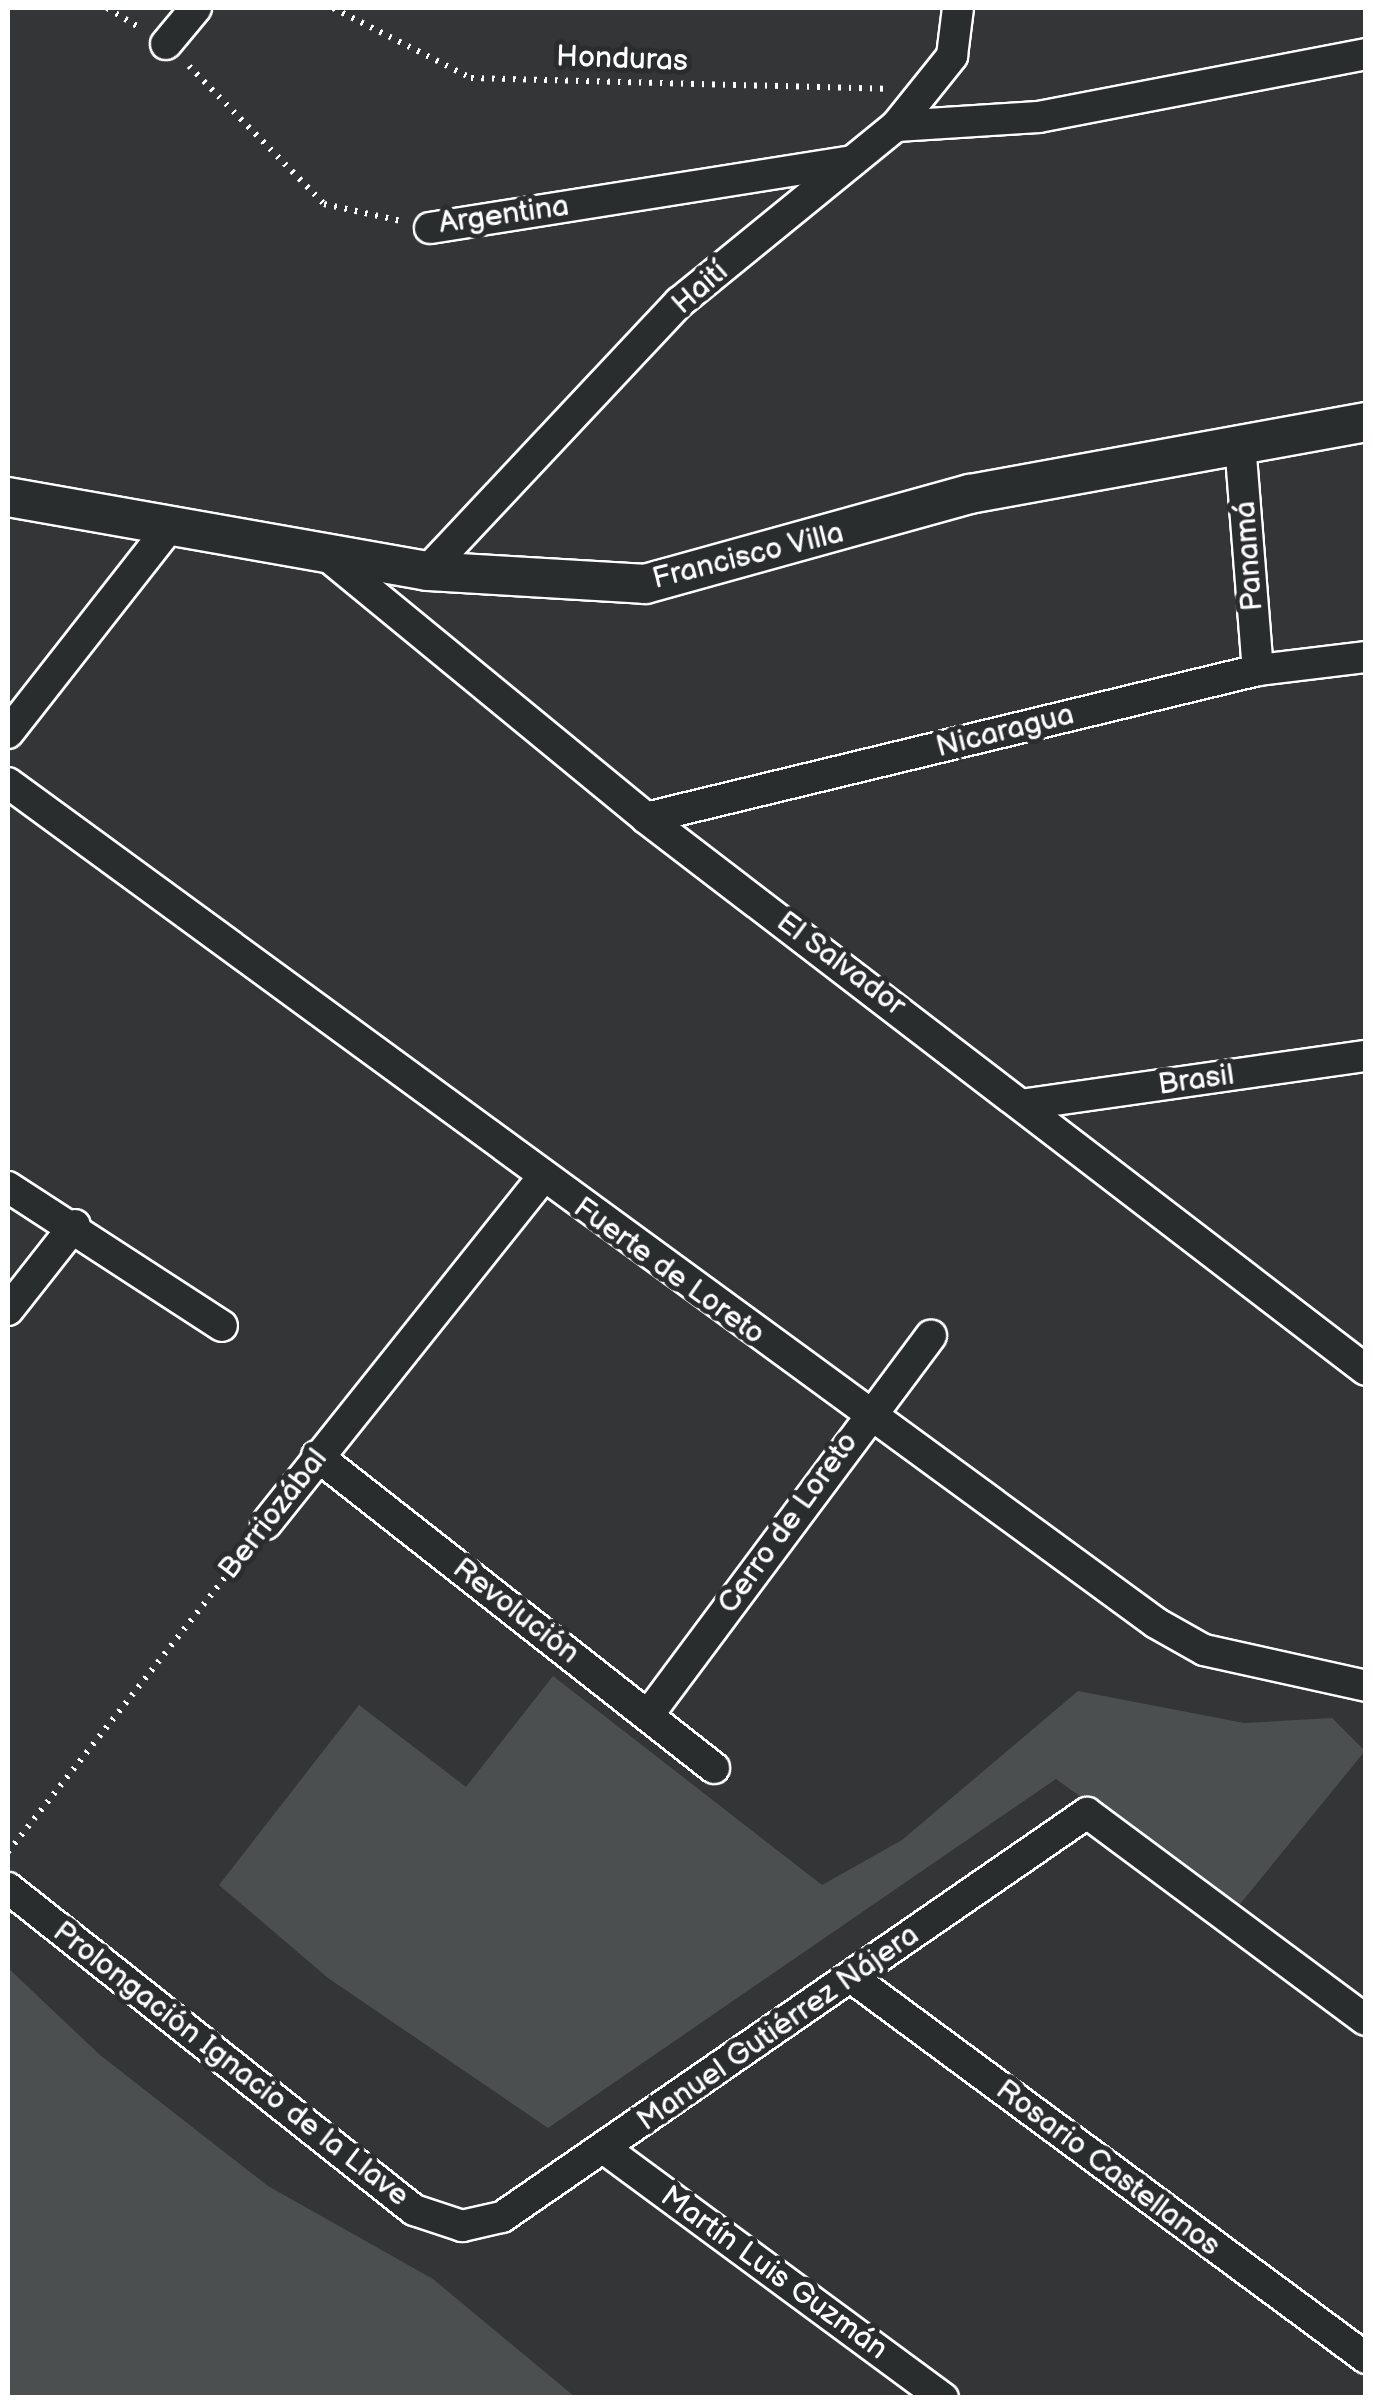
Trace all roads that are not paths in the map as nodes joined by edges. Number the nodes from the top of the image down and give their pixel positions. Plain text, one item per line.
1 (196, 8) edge
2 (958, 8) edge
3 (166, 44) road end
4 (1366, 54) edge
5 (896, 126) junction
6 (856, 160) junction
7 (430, 228) road end
8 (1366, 422) edge
9 (1240, 442) junction
10 (8, 496) edge
11 (170, 528) junction
12 (323, 552) junction
13 (428, 571) junction
14 (1366, 657) edge
15 (1258, 670) junction
16 (8, 732) edge
17 (8, 784) edge
18 (646, 818) junction
19 (1366, 1056) edge
20 (1027, 1104) junction
21 (541, 1179) junction
22 (8, 1188) edge
23 (75, 1225) junction
24 (8, 1310) edge
25 (222, 1326) dead end
26 (932, 1336) dead end
27 (1366, 1370) edge
28 (867, 1414) junction
29 (317, 1456) junction
30 (266, 1524) road end
31 (1366, 1686) edge
32 (648, 1714) junction
33 (714, 1768) dead end
34 (8, 1888) edge
35 (852, 1977) junction
36 (1363, 2014) edge
37 (606, 2148) junction
38 (462, 2226) joint
39 (1366, 2358) edge
40 (943, 2398) edge

1 - 3 street
2 - 5 street, Haití
4 - 5 street
5 - 6 street, Haití
6 - 7 street, Argentina
6 - 13 street, Haití
8 - 9 street, Francisco Villa
9 - 13 street, Francisco Villa
9 - 15 street, Panamá
10 - 11 street, Francisco Villa
11 - 12 street, Francisco Villa
11 - 16 street
12 - 13 street, Francisco Villa
12 - 18 street, El Salvador
14 - 15 street, Nicaragua
15 - 18 street, Nicaragua
17 - 21 street, Fuerte de Loreto
18 - 20 street, El Salvador
19 - 20 street, Brasil
20 - 27 street, El Salvador
21 - 28 street, Fuerte de Loreto
21 - 29 street, Berriozábal
22 - 23 street
23 - 24 street
23 - 25 street
26 - 28 street, Cerro de Loreto
28 - 31 street, Fuerte de Loreto
28 - 32 street, Cerro de Loreto
29 - 30 street, Berriozábal
29 - 32 street, Revolución
32 - 33 street, Revolución
34 - 38 street, Prolongación Ignacio de la Llave
35 - 36 street, Manuel Gutiérrez Nájera
35 - 37 street, Manuel Gutiérrez Nájera
35 - 39 street, Rosario Castellanos
37 - 38 street, Manuel Gutiérrez Nájera
37 - 40 street, Martín Luis Guzmán

